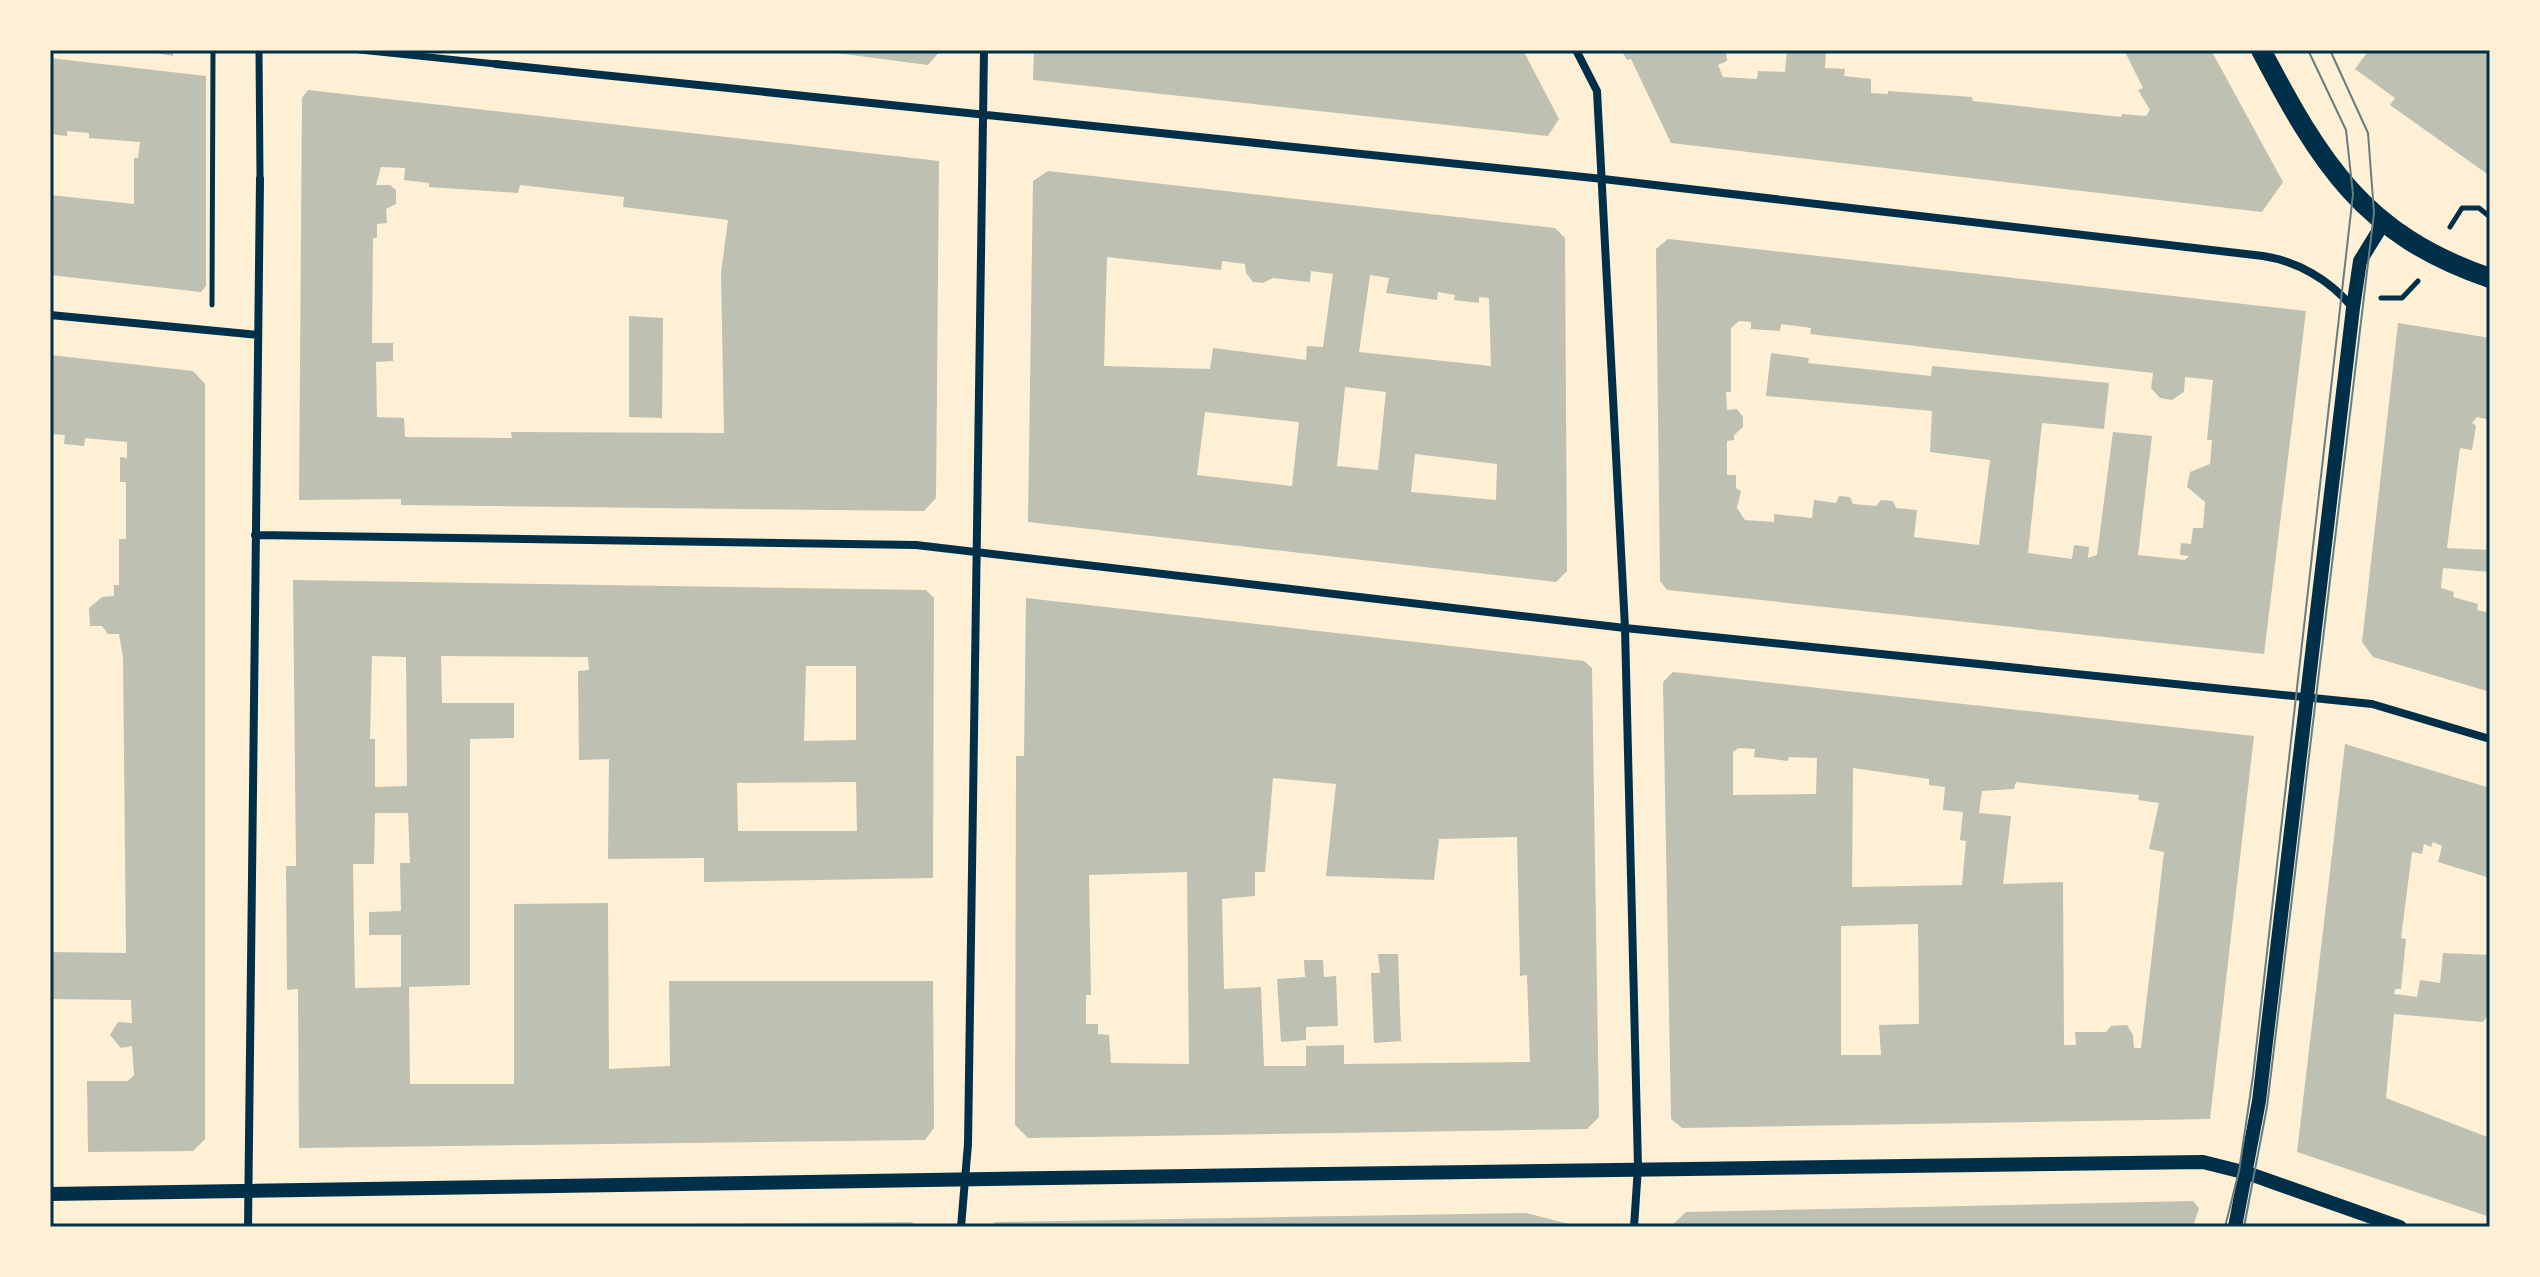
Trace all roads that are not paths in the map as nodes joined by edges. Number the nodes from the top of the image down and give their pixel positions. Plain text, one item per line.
1 (259, 50) edge
2 (360, 50) edge
3 (984, 50) edge
4 (1576, 50) edge
5 (2261, 50) edge
6 (496, 64) joint
7 (983, 117) junction
8 (260, 179) joint
9 (1603, 179) junction
10 (2384, 222) junction
11 (2490, 278) edge
12 (2353, 308) junction
13 (50, 315) edge
14 (258, 335) junction
15 (255, 535) junction
16 (977, 554) junction
17 (1625, 628) junction
18 (2307, 697) junction
19 (2490, 739) edge
20 (1638, 1167) junction
21 (2247, 1173) junction
22 (968, 1181) junction
23 (248, 1190) junction
24 (50, 1194) edge
25 (248, 1227) edge
26 (961, 1227) edge
27 (1634, 1227) edge
28 (2235, 1227) edge
29 (2400, 1227) edge

1 - 8 street
2 - 6 street
3 - 7 street
4 - 9 street
5 - 10 main road
6 - 7 street
7 - 9 street
7 - 16 street
8 - 14 street
9 - 12 street
9 - 17 street
10 - 11 main road
10 - 12 street
12 - 18 street
13 - 14 street
14 - 15 street
15 - 16 street
15 - 23 street
16 - 17 street
16 - 22 street
17 - 18 street
17 - 20 street
18 - 19 street
18 - 21 street
20 - 21 street
20 - 22 street
20 - 27 street
21 - 28 street
21 - 29 street
22 - 23 street
22 - 26 street
23 - 24 street
23 - 25 street

